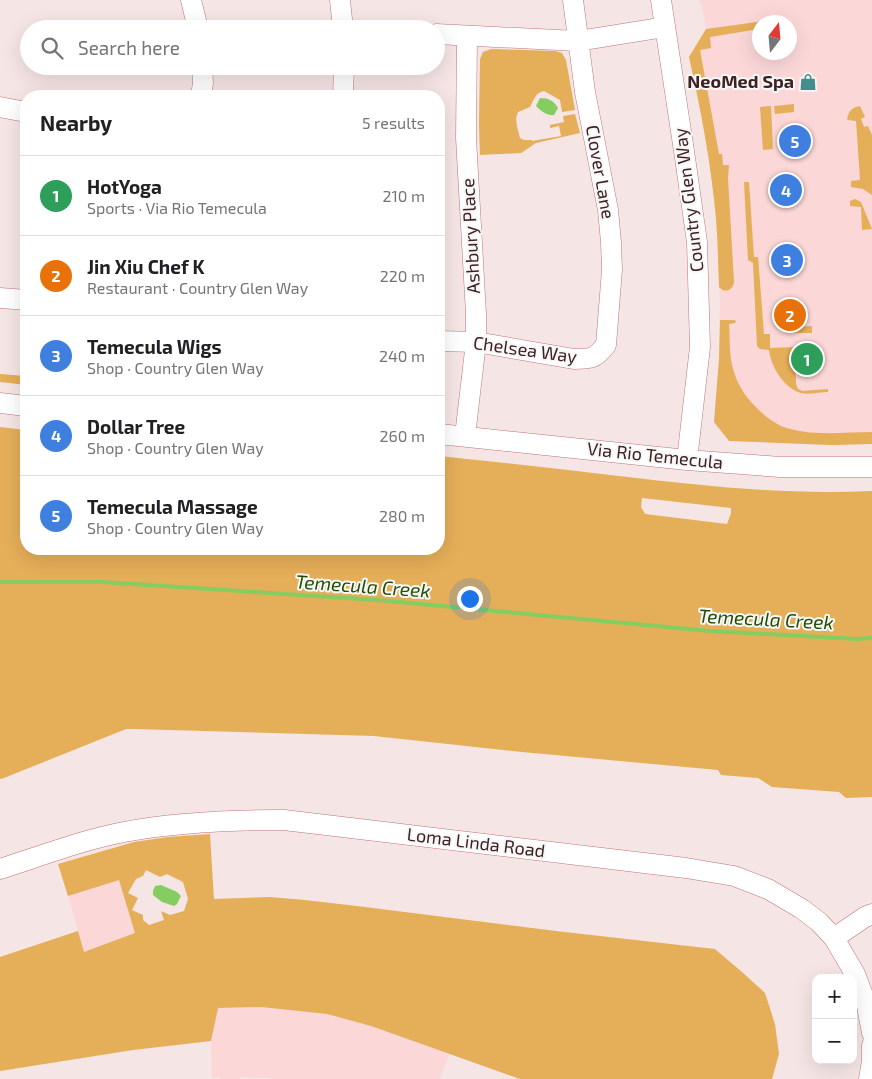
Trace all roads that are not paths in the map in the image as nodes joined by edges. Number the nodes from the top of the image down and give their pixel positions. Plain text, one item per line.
1 (191, 0) edge
2 (340, 0) edge
3 (574, 0) edge
4 (661, 0) edge
5 (196, 20) edge
6 (342, 20) edge
7 (665, 27) junction
8 (445, 35) edge
9 (467, 36) junction
10 (578, 41) junction
11 (202, 75) edge
12 (344, 75) edge
13 (202, 90) edge
14 (343, 90) edge
15 (0, 107) edge
16 (20, 111) edge
17 (0, 298) edge
18 (20, 300) edge
19 (445, 341) edge
20 (476, 342) junction
21 (606, 345) joint
22 (0, 403) edge
23 (20, 405) edge
24 (445, 434) edge
25 (465, 436) junction
26 (687, 460) junction
27 (872, 467) edge
28 (0, 869) edge
29 (872, 914) edge
30 (834, 938) junction
31 (872, 1033) edge
32 (872, 1045) edge
33 (869, 1079) edge

1 - 5 street
2 - 6 street
3 - 10 street, Clover Lane
4 - 7 street, Country Glen Way
7 - 10 street
7 - 26 street, Country Glen Way
8 - 9 street
9 - 10 street
9 - 20 street, Ashbury Place
10 - 21 street, Clover Lane
11 - 13 street
12 - 14 street
15 - 16 street
17 - 18 street
19 - 20 street, Chelsea Way
20 - 21 street, Chelsea Way
20 - 25 street, Ashbury Place
22 - 23 street
24 - 25 street, Via Rio Temecula
25 - 26 street, Via Rio Temecula
26 - 27 street, Via Rio Temecula
28 - 30 street, Loma Linda Road
29 - 30 street
30 - 31 street, Loma Linda Road
32 - 33 street

